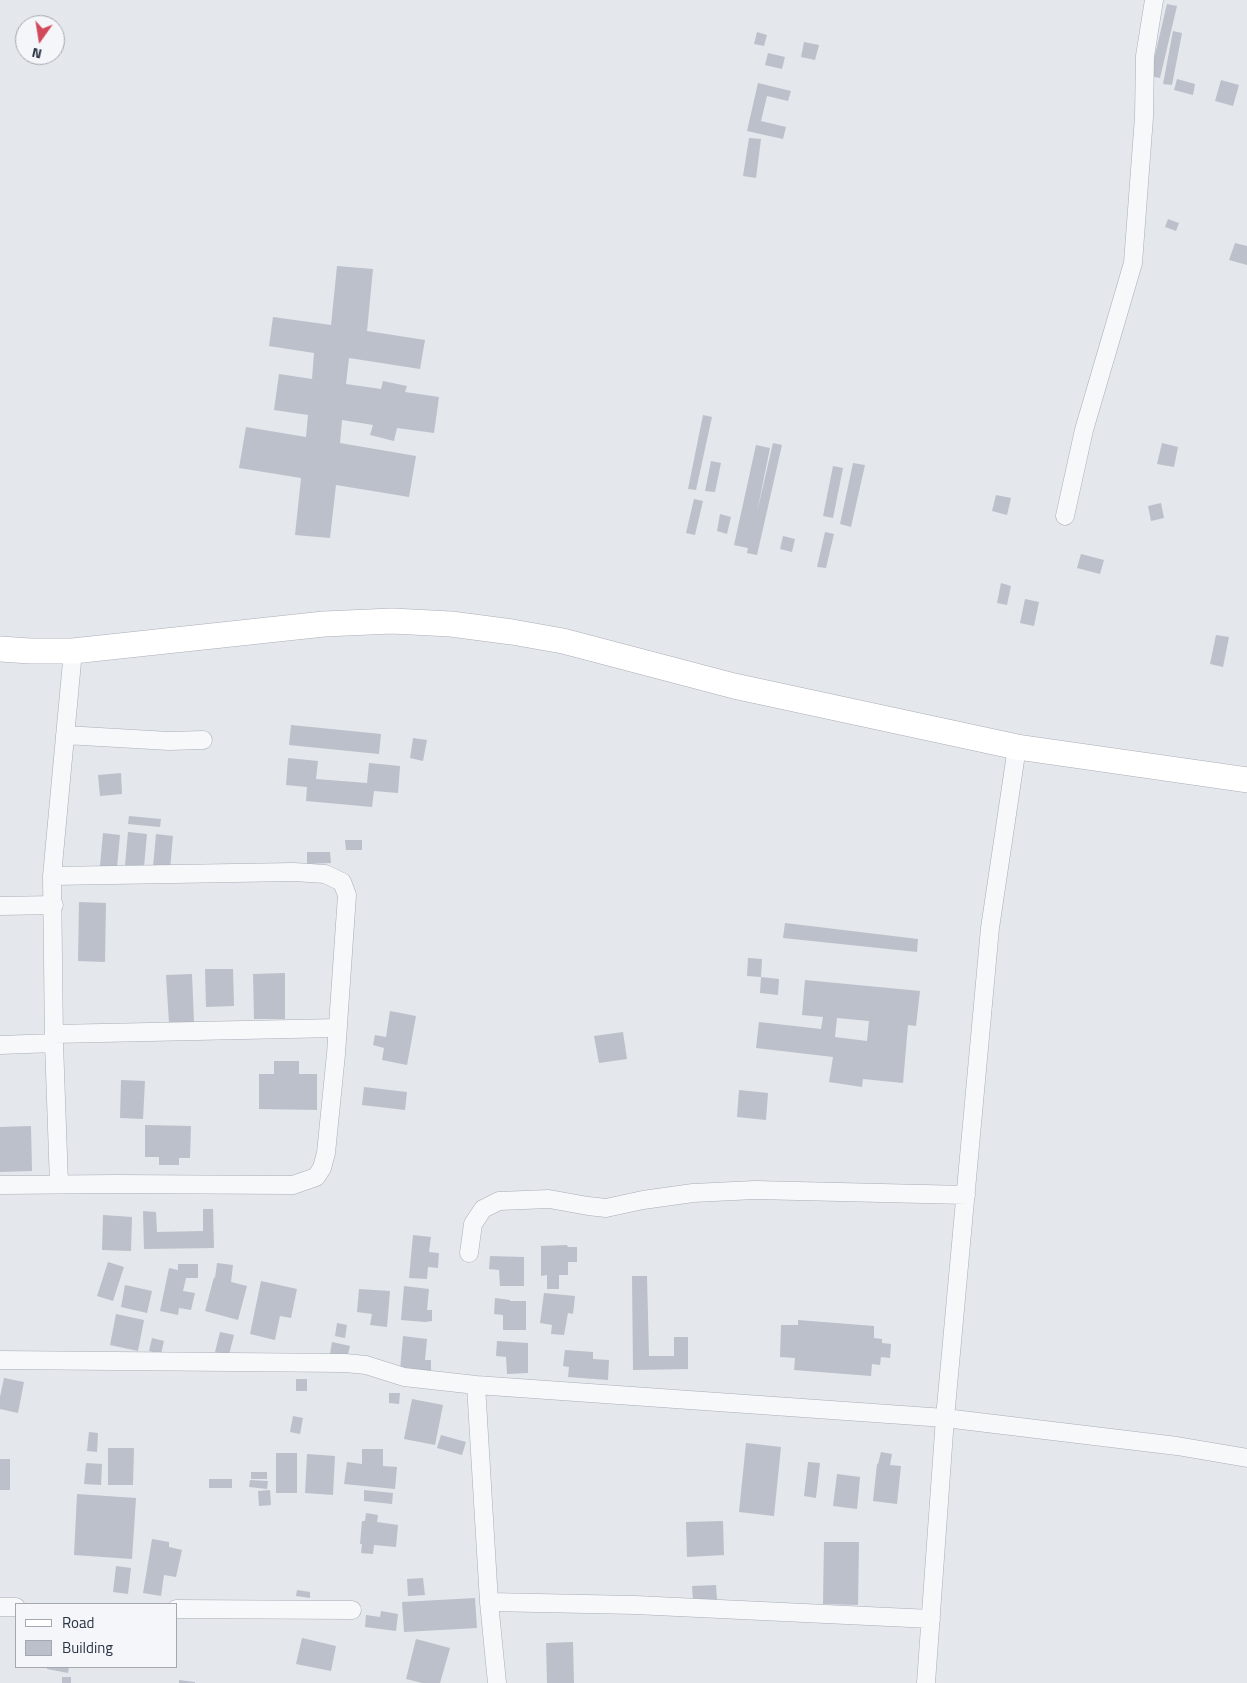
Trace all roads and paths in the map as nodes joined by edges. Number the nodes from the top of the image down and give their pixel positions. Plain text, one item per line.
1 (1154, 0) edge
2 (1065, 516) dead end
3 (0, 649) edge
4 (73, 651) junction
5 (65, 735) junction
6 (203, 740) dead end
7 (1017, 747) junction
8 (1247, 780) edge
9 (52, 876) junction
10 (54, 905) junction
11 (0, 906) edge
12 (338, 1028) junction
13 (54, 1038) junction
14 (0, 1044) edge
15 (59, 1184) junction
16 (0, 1185) edge
17 (966, 1195) junction
18 (469, 1253) dead end
19 (0, 1360) edge
20 (476, 1385) junction
21 (945, 1418) junction
22 (1247, 1458) edge
23 (489, 1602) junction
24 (0, 1607) edge
25 (15, 1607) edge
26 (178, 1609) edge
27 (352, 1610) dead end
28 (931, 1619) junction
29 (497, 1683) edge
30 (926, 1683) edge

1 - 2 street
3 - 4 main road
4 - 5 street
4 - 7 main road
5 - 6 street
5 - 9 street
7 - 8 main road
7 - 17 street
9 - 10 street
9 - 12 street
10 - 11 street
10 - 13 street
12 - 13 street
12 - 15 street
13 - 14 street
13 - 15 street
15 - 16 street
17 - 18 street
17 - 21 street
19 - 20 street
20 - 21 street
20 - 23 street
21 - 22 street
21 - 28 street
23 - 28 street
23 - 29 street
24 - 25 street
26 - 27 street
28 - 30 street

